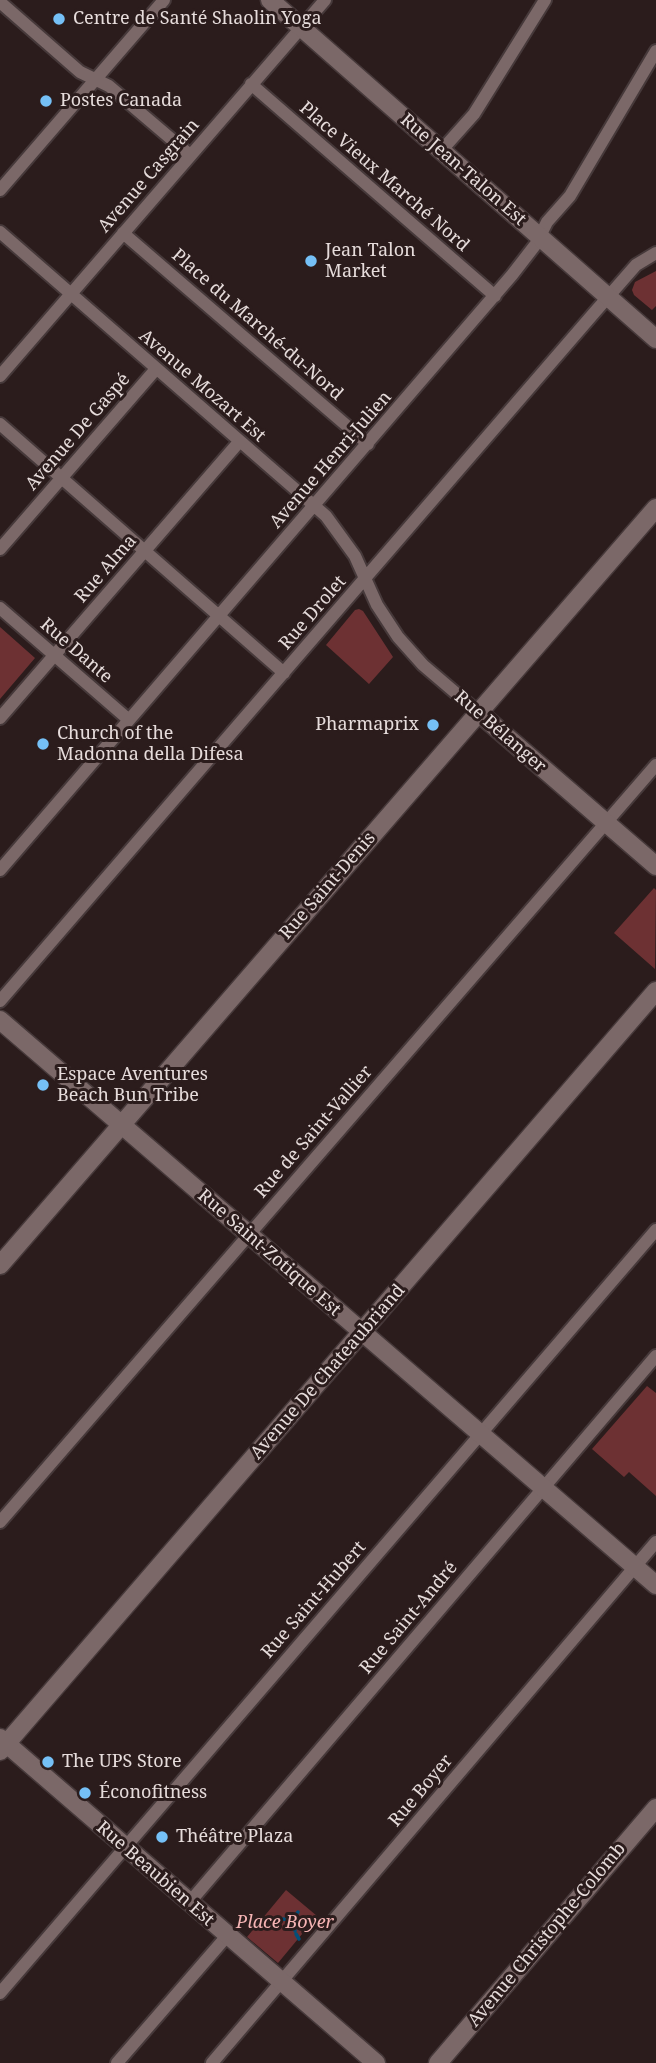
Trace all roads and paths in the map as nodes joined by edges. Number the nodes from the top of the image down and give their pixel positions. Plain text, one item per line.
1 (164, 0) edge
2 (270, 0) edge
3 (325, 0) edge
4 (545, 0) edge
5 (0, 2) edge
6 (300, 27) junction
7 (656, 51) edge
8 (95, 79) junction
9 (251, 85) junction
10 (441, 151) junction
11 (190, 155) junction
12 (0, 190) edge
13 (0, 232) edge
14 (123, 233) junction
15 (539, 237) junction
16 (656, 253) edge
17 (70, 294) junction
18 (495, 296) junction
19 (608, 298) junction
20 (656, 340) edge
21 (156, 369) junction
22 (0, 376) edge
23 (0, 424) edge
24 (239, 442) junction
25 (368, 444) junction
26 (62, 478) junction
27 (314, 506) junction
28 (656, 508) edge
29 (0, 549) edge
30 (145, 551) junction
31 (366, 579) junction
32 (0, 608) edge
33 (219, 616) junction
34 (54, 656) junction
35 (284, 673) junction
36 (478, 712) junction
37 (0, 718) edge
38 (130, 720) junction
39 (656, 765) edge
40 (606, 823) junction
41 (656, 866) edge
42 (0, 870) edge
43 (656, 991) edge
44 (0, 1001) edge
45 (0, 1020) edge
46 (121, 1124) junction
47 (656, 1230) edge
48 (248, 1235) junction
49 (0, 1265) edge
50 (362, 1332) junction
51 (656, 1356) edge
52 (480, 1434) junction
53 (543, 1489) junction
54 (0, 1522) edge
55 (656, 1542) edge
56 (635, 1567) junction
57 (656, 1586) edge
58 (2, 1745) edge
59 (656, 1808) edge
60 (124, 1847) junction
61 (189, 1903) junction
62 (227, 1936) junction
63 (281, 1983) junction
64 (0, 1993) edge
65 (117, 2063) edge
66 (212, 2063) edge
67 (376, 2063) edge
68 (438, 2063) edge

1 - 8 street
2 - 6 street, Rue Jean-Talon Est
3 - 6 street, Avenue Casgrain
4 - 10 street
5 - 8 street
6 - 9 street, Avenue Casgrain
6 - 10 street, Rue Jean-Talon Est
7 - 15 street, Avenue Henri-Julien
8 - 11 street
8 - 12 street
9 - 11 street, Avenue Casgrain
9 - 18 street, Place Vieux Marché Nord
10 - 15 street, Rue Jean-Talon Est
11 - 14 street, Avenue Casgrain
13 - 17 street, Avenue Mozart Est
14 - 17 street, Avenue Casgrain
14 - 25 street, Place du Marché-du-Nord
15 - 18 street, Avenue Henri-Julien
15 - 19 street, Rue Jean-Talon Est
16 - 19 street, Rue Drolet
17 - 21 street, Avenue Mozart Est
17 - 22 street, Avenue Casgrain
18 - 25 street, Avenue Henri-Julien
19 - 20 street, Rue Jean-Talon Est
19 - 31 street, Rue Drolet
21 - 24 street, Avenue Mozart Est
21 - 26 street, Avenue De Gaspé
23 - 26 street
24 - 27 street, Avenue Mozart Est
24 - 30 street, Rue Alma
25 - 27 street, Avenue Henri-Julien
26 - 29 street, Avenue De Gaspé
26 - 30 street
27 - 31 street, Avenue Mozart Est
27 - 33 street, Avenue Henri-Julien
28 - 36 street, Rue Saint-Denis
30 - 33 street
30 - 34 street, Rue Alma
31 - 35 street, Rue Drolet
31 - 36 street, Rue Bélanger
32 - 34 street, Rue Dante
33 - 35 street
33 - 38 street, Avenue Henri-Julien
34 - 37 street, Rue Alma
34 - 38 street, Rue Dante
35 - 44 street, Rue Drolet
36 - 40 street, Rue Bélanger
36 - 46 street, Rue Saint-Denis
38 - 42 street, Avenue Henri-Julien
39 - 40 street, Rue de Saint-Vallier
40 - 41 street, Rue Bélanger
40 - 48 street, Rue de Saint-Vallier
43 - 50 street, Avenue De Chateaubriand
45 - 46 street, Rue Saint-Zotique Est
46 - 48 street, Rue Saint-Zotique Est
46 - 49 street, Rue Saint-Denis
47 - 52 street, Rue Saint-Hubert
48 - 50 street, Rue Saint-Zotique Est
48 - 54 street, Rue de Saint-Vallier
50 - 52 street, Rue Saint-Zotique Est
50 - 58 street, Avenue De Chateaubriand
51 - 53 street, Rue Saint-André
52 - 53 street, Rue Saint-Zotique Est
52 - 60 street, Rue Saint-Hubert
53 - 56 street, Rue Saint-Zotique Est
53 - 61 street, Rue Saint-André
55 - 56 street, Rue Boyer
56 - 57 street, Rue Saint-Zotique Est
56 - 63 street, Rue Boyer
58 - 60 street, Rue Beaubien Est
59 - 68 street, Avenue Christophe-Colomb
60 - 61 street, Rue Beaubien Est
60 - 64 street, Rue Saint-Hubert
61 - 62 street, Rue Beaubien Est
62 - 63 street, Rue Beaubien Est
62 - 65 street
63 - 66 street, Rue Boyer
63 - 67 street, Rue Beaubien Est

